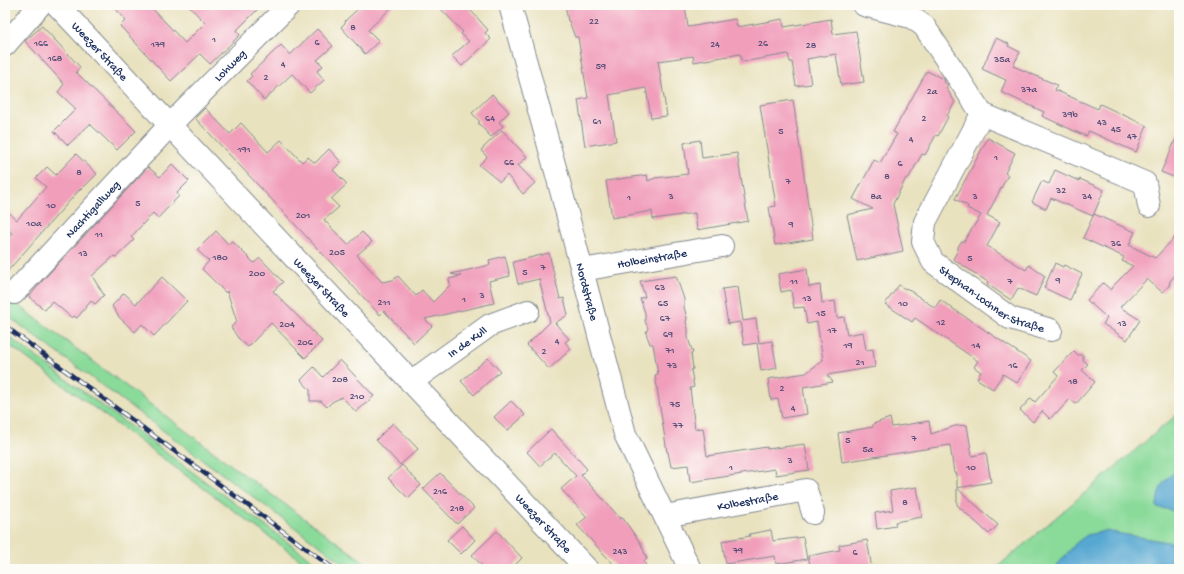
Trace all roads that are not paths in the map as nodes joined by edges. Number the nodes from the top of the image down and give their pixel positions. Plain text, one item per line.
1 (40, 5) edge
2 (57, 5) edge
3 (289, 5) edge
4 (510, 5) edge
5 (864, 5) edge
6 (5, 45) edge
7 (982, 114) junction
8 (170, 125) junction
9 (1149, 206) dead end
10 (722, 246) dead end
11 (582, 270) junction
12 (14, 293) dead end
13 (528, 311) dead end
14 (1051, 330) dead end
15 (411, 382) junction
16 (813, 513) dead end
17 (665, 516) junction
18 (587, 569) edge
19 (690, 569) edge

1 - 6 street
2 - 8 street, Weezer Straße
3 - 8 street, Lohweg
4 - 11 street, Nordstraße
5 - 7 street
7 - 9 street
7 - 14 street, Stephan-Lochner-Straße
8 - 12 street, Nachtigallweg
8 - 15 street, Weezer Straße
10 - 11 street, Holbeinstraße
11 - 17 street, Nordstraße
13 - 15 street, In de Kull
15 - 18 street, Weezer Straße
16 - 17 street, Kolbestraße
17 - 19 street, Nordstraße

